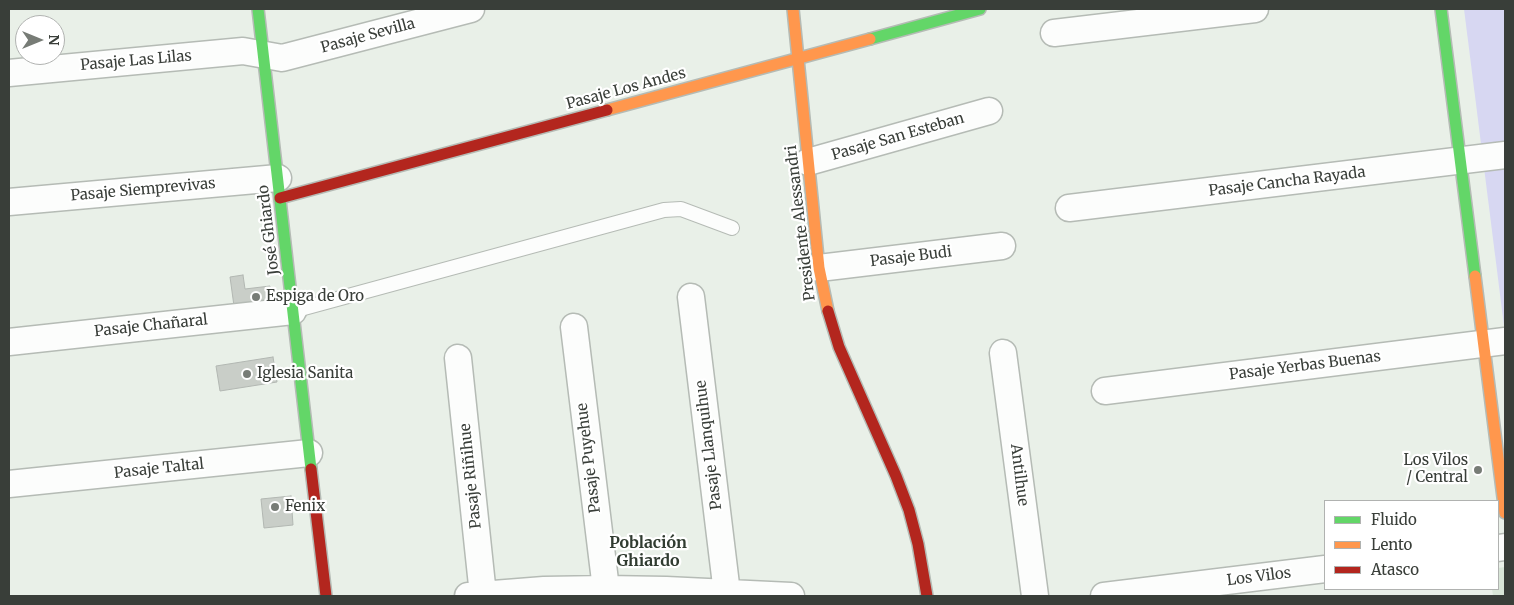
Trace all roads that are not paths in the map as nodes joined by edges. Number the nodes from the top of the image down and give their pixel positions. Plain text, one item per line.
1 (258, 9) edge
2 (471, 9) edge
3 (792, 9) edge
4 (980, 9) edge
5 (1255, 9) edge
6 (1441, 9) edge
7 (1054, 33) dead end
8 (264, 55) junction
9 (798, 58) junction
10 (9, 72) edge
11 (989, 111) dead end
12 (1505, 155) edge
13 (1460, 160) junction
14 (808, 162) junction
15 (279, 188) junction
16 (9, 202) edge
17 (1069, 208) dead end
18 (732, 228) dead end
19 (1002, 246) dead end
20 (819, 268) junction
21 (691, 297) dead end
22 (293, 311) junction
23 (574, 327) dead end
24 (9, 342) edge
25 (1494, 342) edge
26 (1003, 353) dead end
27 (458, 358) dead end
28 (1105, 391) dead end
29 (310, 454) junction
30 (9, 484) edge
31 (1505, 513) edge
32 (1324, 569) edge
33 (606, 589) junction
34 (727, 592) junction
35 (475, 595) edge
36 (326, 596) edge
37 (791, 596) edge
38 (927, 596) edge
39 (1035, 596) edge
40 (1104, 596) edge

1 - 8 street, José Ghiardo
2 - 8 street, Pasaje Sevilla
3 - 9 street, Presidente Alessandri
4 - 9 street, Pasaje Los Andes
5 - 7 street
6 - 13 street
8 - 10 street, Pasaje Las Lilas
8 - 15 street, José Ghiardo
9 - 14 street, Presidente Alessandri
9 - 15 street, Pasaje Los Andes
11 - 14 street, Pasaje San Esteban
12 - 13 street, Pasaje Cancha Rayada
13 - 17 street, Pasaje Cancha Rayada
13 - 25 street
14 - 20 street, Presidente Alessandri
15 - 16 street, Pasaje Siemprevivas
15 - 22 street, José Ghiardo
18 - 22 lane
19 - 20 street, Pasaje Budi
20 - 38 street, Presidente Alessandri
21 - 34 street, Pasaje Llanquihue
22 - 24 street, Pasaje Chañaral
22 - 29 street, José Ghiardo
23 - 33 street, Pasaje Puyehue
25 - 28 street, Pasaje Yerbas Buenas
25 - 31 street
26 - 39 street, Antilhue
27 - 35 street, Pasaje Riñihue
29 - 30 street, Pasaje Taltal
29 - 36 street, José Ghiardo
32 - 40 street, Los Vilos
33 - 34 street
33 - 35 street
34 - 37 street

